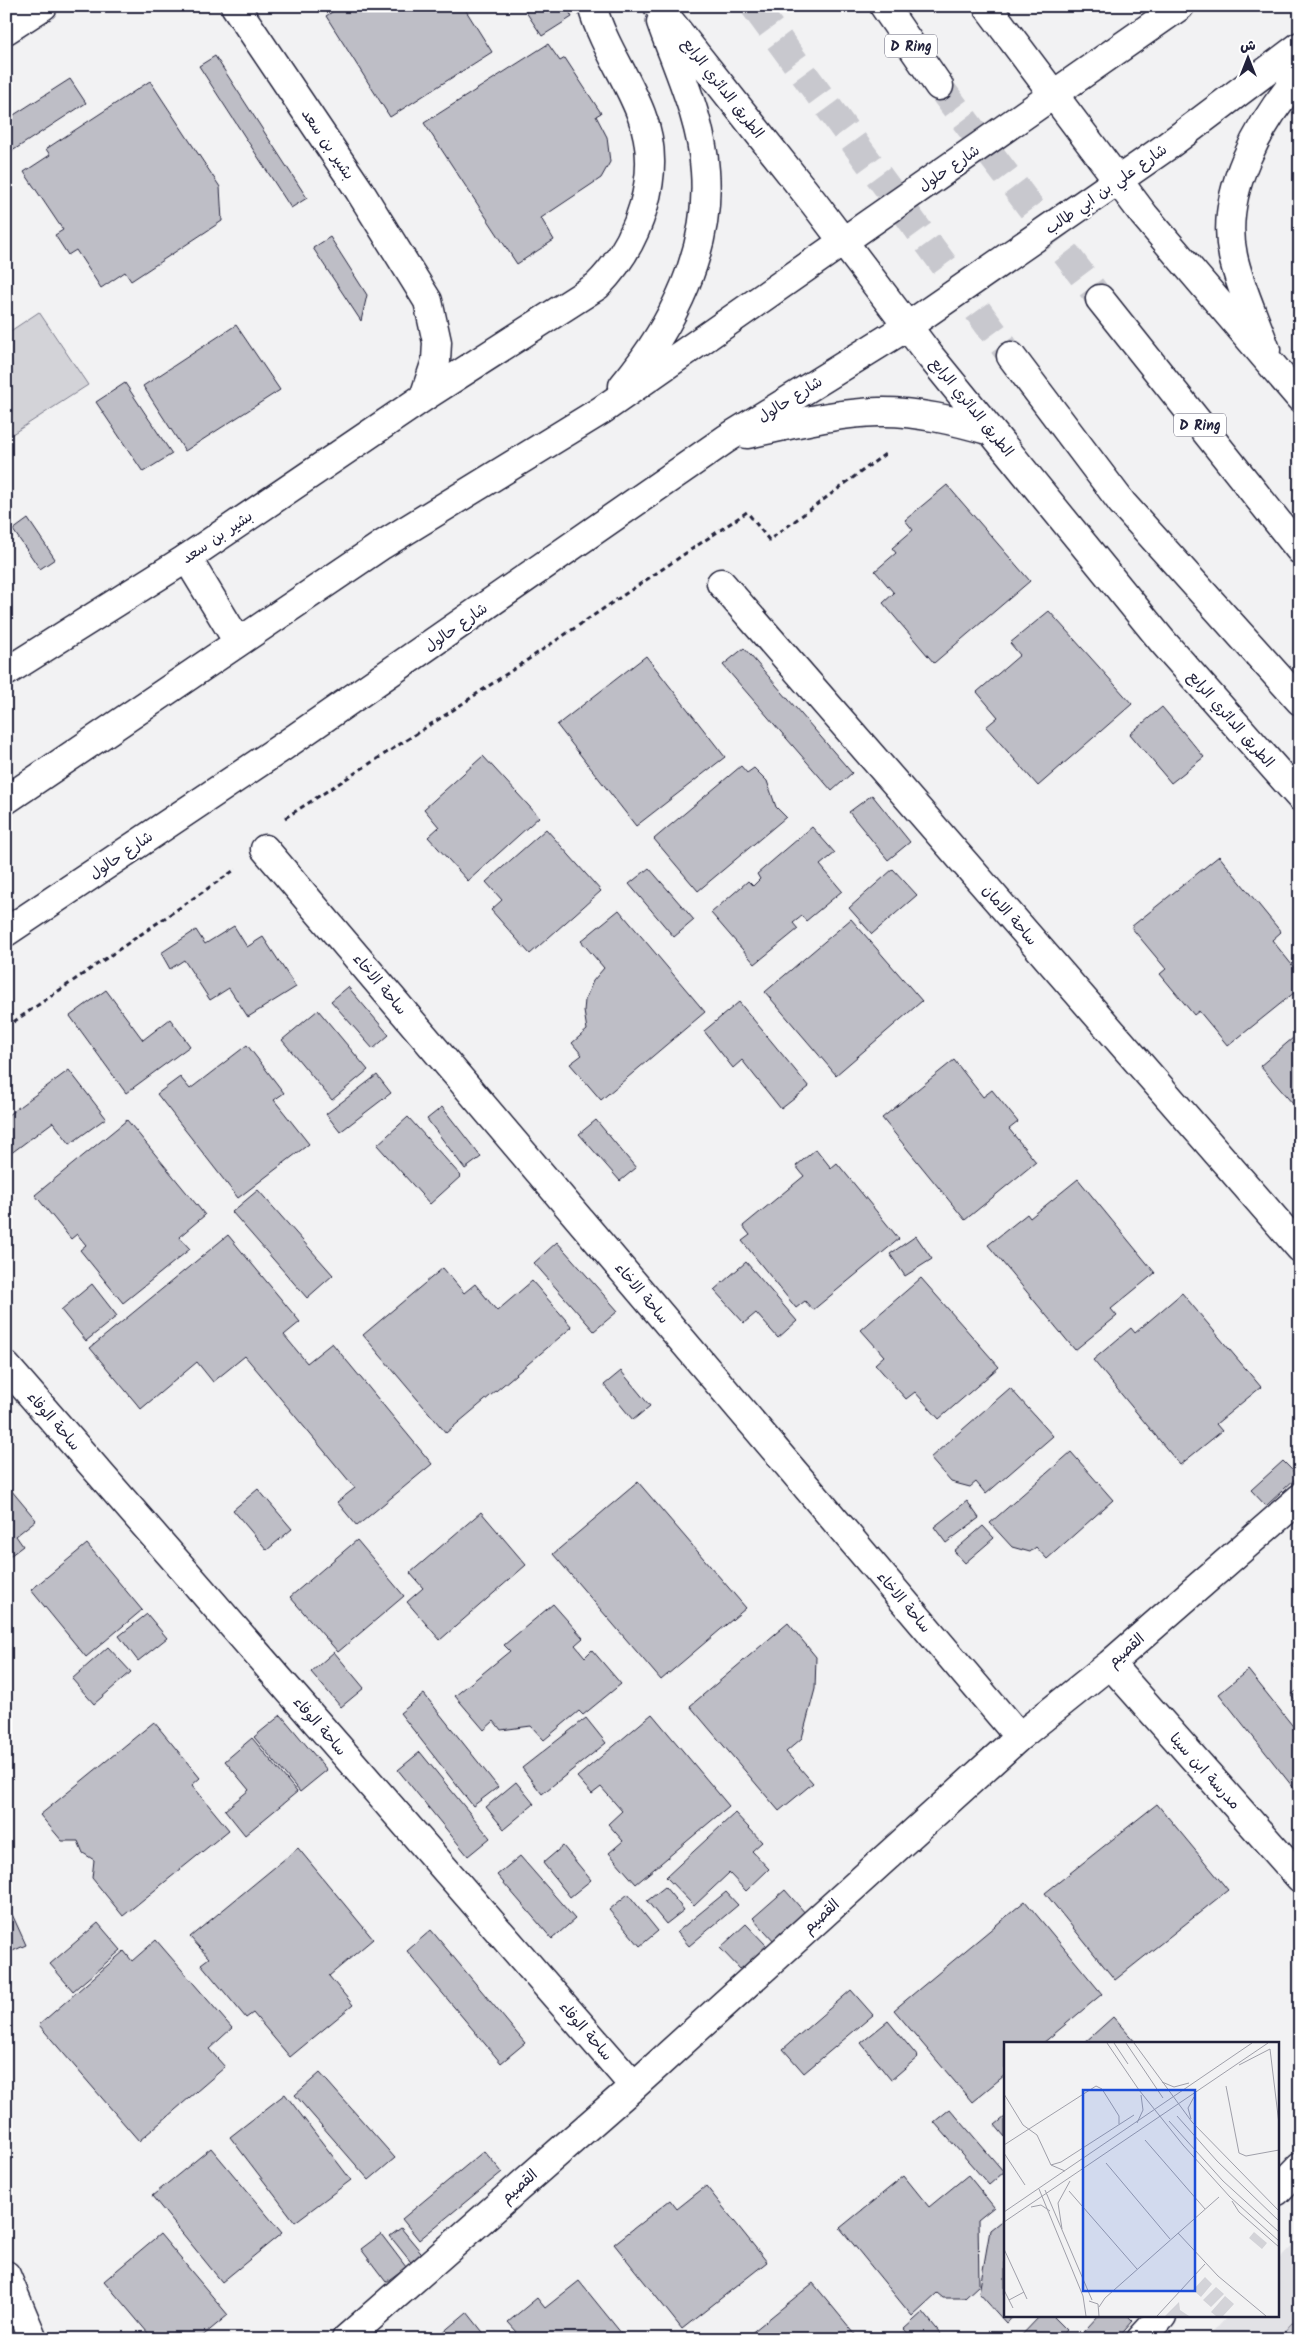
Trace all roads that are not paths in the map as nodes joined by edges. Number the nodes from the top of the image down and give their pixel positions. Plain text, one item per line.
1 (43, 6) edge
2 (235, 6) edge
3 (592, 6) edge
4 (657, 6) edge
5 (884, 6) edge
6 (987, 6) edge
7 (1180, 6) edge
8 (6, 30) edge
9 (1300, 46) edge
10 (1300, 75) edge
11 (939, 86) tunnel mouth
12 (1054, 95) junction
13 (1119, 181) junction
14 (843, 241) junction
15 (1100, 299) tunnel mouth
16 (908, 326) junction
17 (1011, 356) tunnel mouth
18 (1273, 368) junction
19 (424, 398) junction
20 (1300, 398) edge
21 (602, 410) junction
22 (991, 431) junction
23 (726, 439) junction
24 (1300, 550) edge
25 (187, 558) junction
26 (721, 583) dead end
27 (238, 642) junction
28 (6, 672) edge
29 (1300, 701) edge
30 (1300, 797) edge
31 (6, 800) edge
32 (265, 849) road end
33 (6, 932) edge
34 (1300, 1248) edge
35 (6, 1366) edge
36 (1300, 1498) edge
37 (1110, 1664) junction
38 (1019, 1737) junction
39 (1300, 1878) edge
40 (634, 2086) junction
41 (1300, 2167) edge
42 (1278, 2190) edge
43 (6, 2275) edge
44 (1160, 2318) edge
45 (32, 2339) edge
46 (346, 2339) edge
47 (1141, 2339) edge

1 - 8 main road
2 - 19 main road, بشير بن سعد
3 - 19 main road, بشير بن سعد
4 - 14 main road, الطريق الدائري الرابع
4 - 21 main road
5 - 11 main road, D Ring
6 - 12 main road
7 - 12 main road
9 - 13 main road, شارع علي بن ابي طالب
10 - 18 main road
12 - 13 main road
12 - 14 main road, شارع حلول
13 - 16 main road, شارع علي بن ابي طالب
13 - 18 main road
14 - 16 main road, الطريق الدائري الرابع
14 - 21 main road
15 - 24 main road, D Ring
16 - 22 main road, الطريق الدائري الرابع
16 - 23 main road, شارع حالول
17 - 29 main road
18 - 20 main road
19 - 25 main road, بشير بن سعد
21 - 27 main road
22 - 23 main road
22 - 30 main road, الطريق الدائري الرابع
23 - 33 main road, شارع حالول
25 - 27 main road
25 - 28 main road, بشير بن سعد
26 - 34 main road, ساحة الامان
27 - 31 main road
32 - 38 main road, ساحة الاخاء
35 - 40 main road, ساحة الوفاء
36 - 37 main road, القصيم
37 - 38 main road, القصيم
37 - 39 main road, مدرسة ابن سينا
38 - 40 main road, القصيم
40 - 46 main road, القصيم
41 - 42 main road
43 - 45 main road
44 - 47 main road

